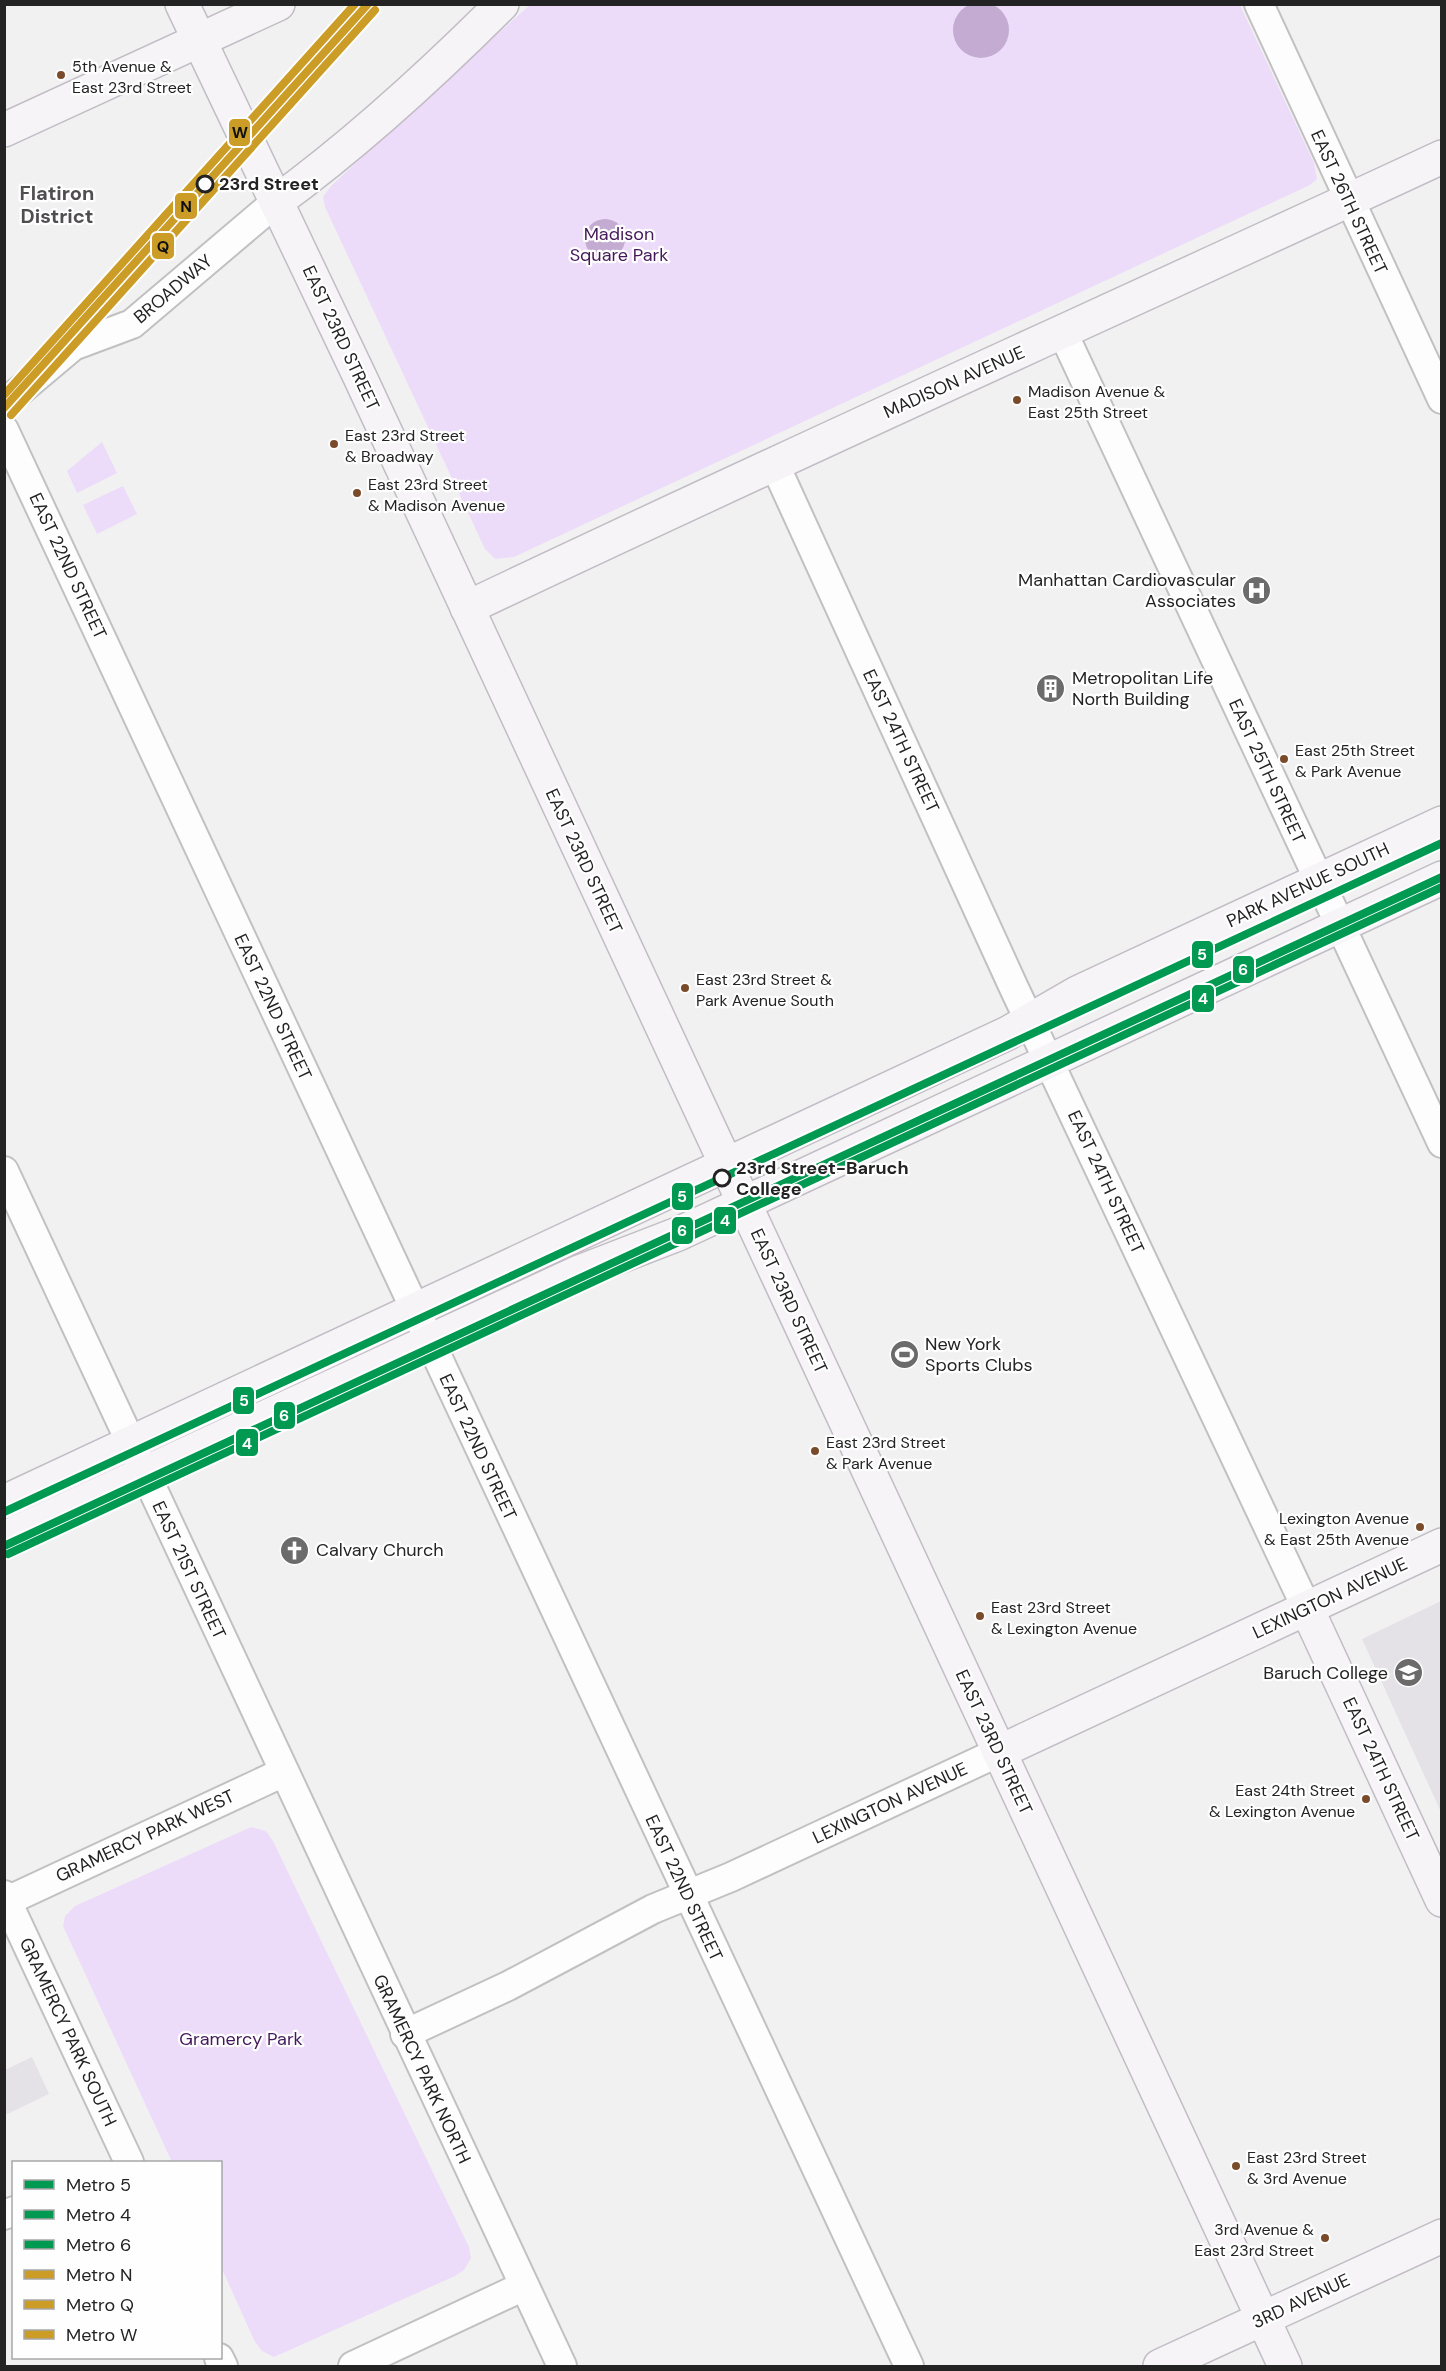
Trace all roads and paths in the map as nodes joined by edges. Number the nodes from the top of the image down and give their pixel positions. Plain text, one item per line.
1 (182, 4) edge
2 (278, 4) edge
3 (502, 4) edge
4 (1259, 4) edge
5 (199, 42) junction
6 (4, 130) edge
7 (1442, 157) edge
8 (1348, 200) junction
9 (276, 201) junction
10 (1063, 333) junction
11 (1442, 399) edge
12 (4, 404) edge
13 (4, 429) edge
14 (774, 463) junction
15 (467, 608) junction
16 (1442, 823) edge
17 (1442, 878) edge
18 (1318, 880) junction
19 (1339, 925) junction
20 (1029, 1020) junction
21 (1048, 1060) junction
22 (1442, 1143) edge
23 (726, 1165) junction
24 (4, 1171) edge
25 (743, 1203) junction
26 (414, 1310) junction
27 (429, 1341) junction
28 (131, 1443) junction
29 (144, 1473) junction
30 (4, 1502) edge
31 (4, 1538) edge
32 (1442, 1545) edge
33 (1307, 1609) junction
34 (999, 1752) junction
35 (284, 1772) junction
36 (687, 1895) junction
37 (6, 1898) edge
38 (1442, 1900) edge
39 (405, 2034) junction
40 (124, 2161) edge
41 (1442, 2236) edge
42 (524, 2286) junction
43 (1263, 2319) junction
44 (353, 2367) edge
45 (562, 2367) edge
46 (909, 2367) edge
47 (1160, 2367) edge
48 (1285, 2367) edge

1 - 5 main road, EAST 23RD STREET
2 - 5 main road
3 - 9 main road
4 - 8 street, EAST 26TH STREET
5 - 6 main road
5 - 9 main road, EAST 23RD STREET
7 - 8 main road, MADISON AVENUE
8 - 10 main road, MADISON AVENUE
8 - 11 street, EAST 26TH STREET
9 - 12 street, BROADWAY
9 - 15 main road, EAST 23RD STREET
10 - 14 main road, MADISON AVENUE
10 - 18 street, EAST 25TH STREET
13 - 26 street, EAST 22ND STREET
14 - 15 main road, MADISON AVENUE
14 - 20 street, EAST 24TH STREET
15 - 23 main road, EAST 23RD STREET
16 - 18 main road, PARK AVENUE SOUTH
17 - 19 main road
18 - 19 street, EAST 25TH STREET
18 - 20 main road, PARK AVENUE SOUTH
19 - 21 main road
19 - 22 street, EAST 25TH STREET
20 - 21 street, EAST 24TH STREET
20 - 23 main road, PARK AVENUE SOUTH
21 - 25 main road
21 - 33 street, EAST 24TH STREET
23 - 25 main road, EAST 23RD STREET
23 - 26 main road, PARK AVENUE SOUTH
24 - 28 street, EAST 21ST STREET
25 - 27 main road
25 - 34 main road, EAST 23RD STREET
26 - 27 street, EAST 22ND STREET
26 - 28 main road, PARK AVENUE SOUTH
27 - 29 main road
27 - 36 street, EAST 22ND STREET
28 - 29 street, EAST 21ST STREET
28 - 30 main road, PARK AVENUE SOUTH
29 - 31 main road
29 - 35 street, EAST 21ST STREET
32 - 33 main road, LEXINGTON AVENUE
33 - 34 main road, LEXINGTON AVENUE
33 - 38 main road, EAST 24TH STREET
34 - 36 street, LEXINGTON AVENUE
34 - 43 main road, EAST 23RD STREET
35 - 37 street, GRAMERCY PARK WEST
35 - 39 street, GRAMERCY PARK NORTH
36 - 39 street, LEXINGTON AVENUE
36 - 46 street, EAST 22ND STREET
37 - 40 street, GRAMERCY PARK SOUTH
39 - 42 street, GRAMERCY PARK NORTH
41 - 43 main road, 3RD AVENUE
42 - 44 street
42 - 45 street, GRAMERCY PARK NORTH
43 - 47 main road, 3RD AVENUE
43 - 48 main road, EAST 23RD STREET

